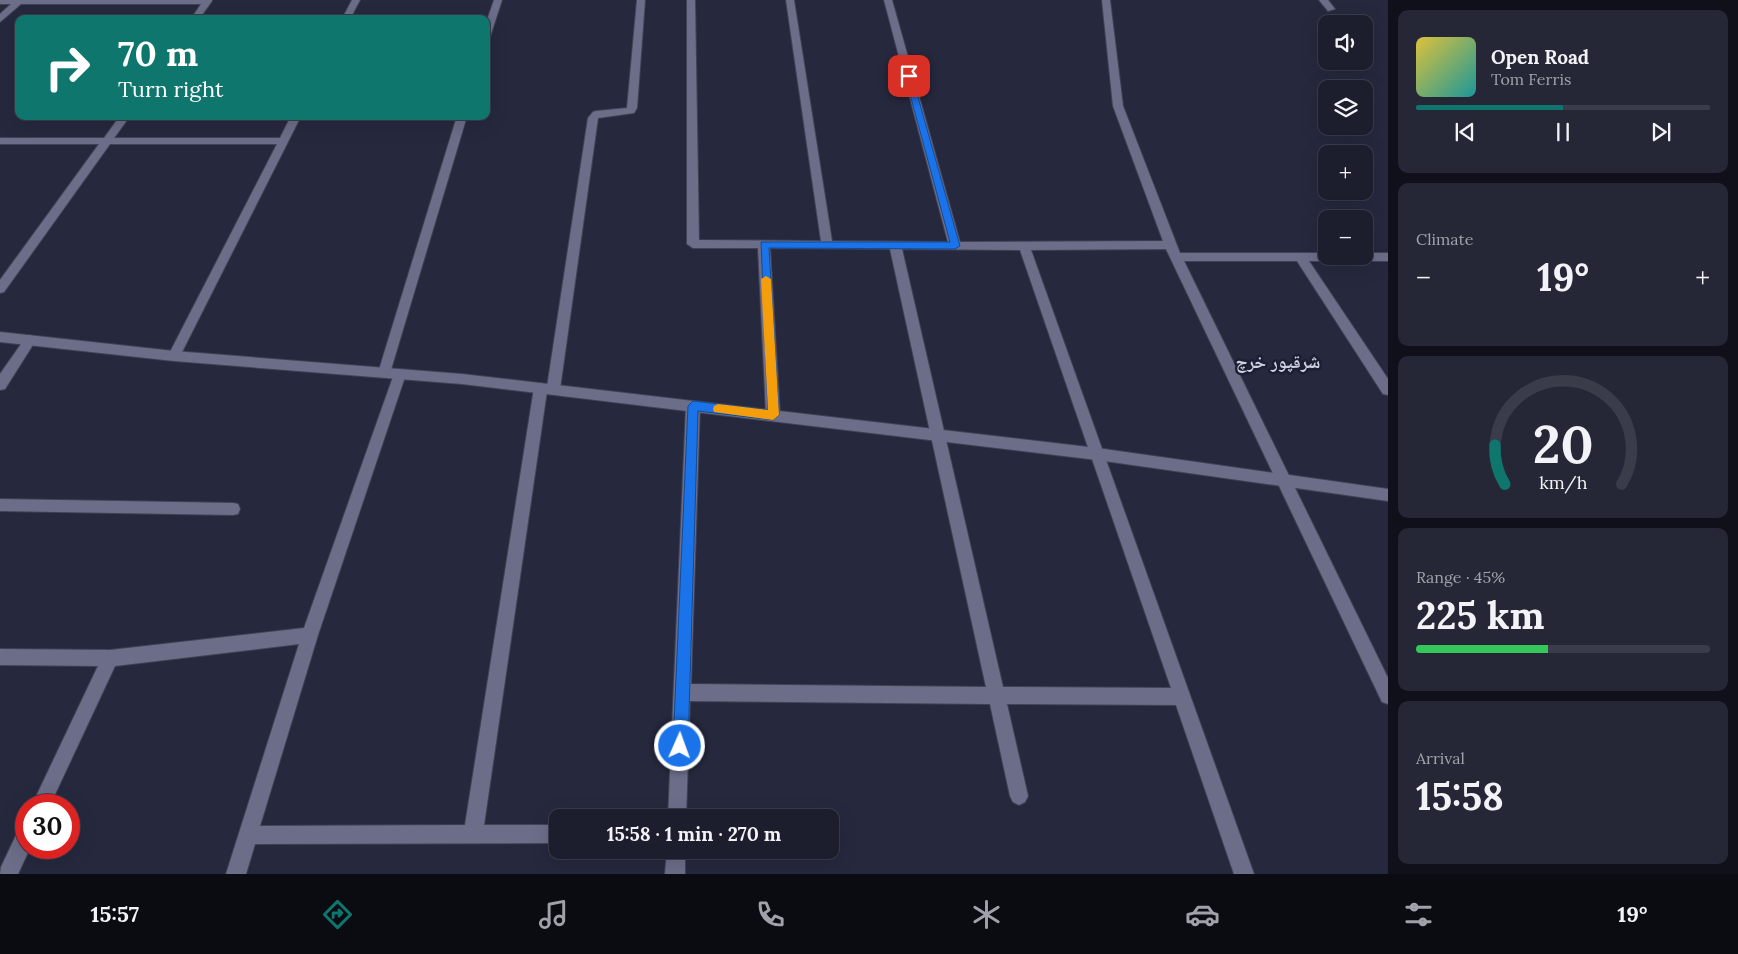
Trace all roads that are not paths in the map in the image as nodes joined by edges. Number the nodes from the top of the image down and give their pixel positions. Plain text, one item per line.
1 (0, 0) edge
2 (20, 0) edge
3 (208, 0) edge
4 (356, 0) edge
5 (498, 0) edge
6 (641, 0) edge
7 (691, 0) edge
8 (790, 0) edge
9 (888, 0) edge
10 (1106, 0) edge
11 (1323, 0) edge
12 (1331, 9) dead end
13 (198, 15) edge
14 (348, 15) edge
15 (0, 20) edge
16 (490, 23) edge
17 (122, 120) edge
18 (294, 120) edge
19 (461, 120) edge
20 (0, 140) edge
21 (107, 141) junction
22 (284, 141) junction
23 (764, 244) junction
24 (1170, 244) junction
25 (827, 245) junction
26 (895, 245) junction
27 (955, 246) junction
28 (1024, 246) junction
29 (1176, 257) junction
30 (1300, 257) junction
31 (1388, 257) edge
32 (0, 289) edge
33 (0, 337) edge
34 (30, 340) junction
35 (174, 356) junction
36 (392, 373) junction
37 (0, 385) edge
38 (547, 389) junction
39 (1388, 390) edge
40 (693, 406) junction
41 (773, 415) junction
42 (939, 435) junction
43 (1097, 454) junction
44 (1284, 481) junction
45 (1388, 495) edge
46 (0, 505) edge
47 (233, 509) dead end
48 (310, 635) junction
49 (0, 656) edge
50 (110, 658) junction
51 (682, 692) junction
52 (996, 696) junction
53 (1388, 696) edge
54 (1181, 698) junction
55 (46, 794) edge
56 (1019, 796) dead end
57 (677, 809) edge
58 (473, 834) junction
59 (549, 834) edge
60 (249, 835) junction
61 (15, 859) edge
62 (676, 859) edge
63 (8, 874) edge
64 (236, 874) edge
65 (675, 874) edge
66 (1244, 874) edge

1 - 2 street
2 - 3 street
2 - 15 street
3 - 13 street
4 - 14 street
5 - 16 street
6 - 38 street
7 - 23 street
8 - 25 street
9 - 27 street
10 - 24 street
11 - 12 street
17 - 21 street
18 - 22 street
19 - 36 street
20 - 21 street
21 - 22 street
21 - 32 street
22 - 35 street
23 - 25 street
23 - 41 street
24 - 28 street
24 - 29 street
25 - 26 street
26 - 27 street
26 - 42 street
27 - 28 street
28 - 43 street
29 - 30 street
29 - 44 street
30 - 31 street
30 - 39 street
33 - 34 street
34 - 35 street
34 - 37 street
35 - 36 street
36 - 38 street
36 - 48 street
38 - 40 street
38 - 58 street
40 - 41 street
40 - 51 street
41 - 42 street
42 - 43 street
42 - 52 street
43 - 44 street
43 - 54 street
44 - 45 street
44 - 53 street
46 - 47 street
48 - 50 street
48 - 60 street
49 - 50 street
50 - 55 street
51 - 52 street
51 - 57 street
52 - 54 street
52 - 56 street
54 - 66 street
58 - 59 street
58 - 60 street
60 - 64 street
61 - 63 street
62 - 65 street

